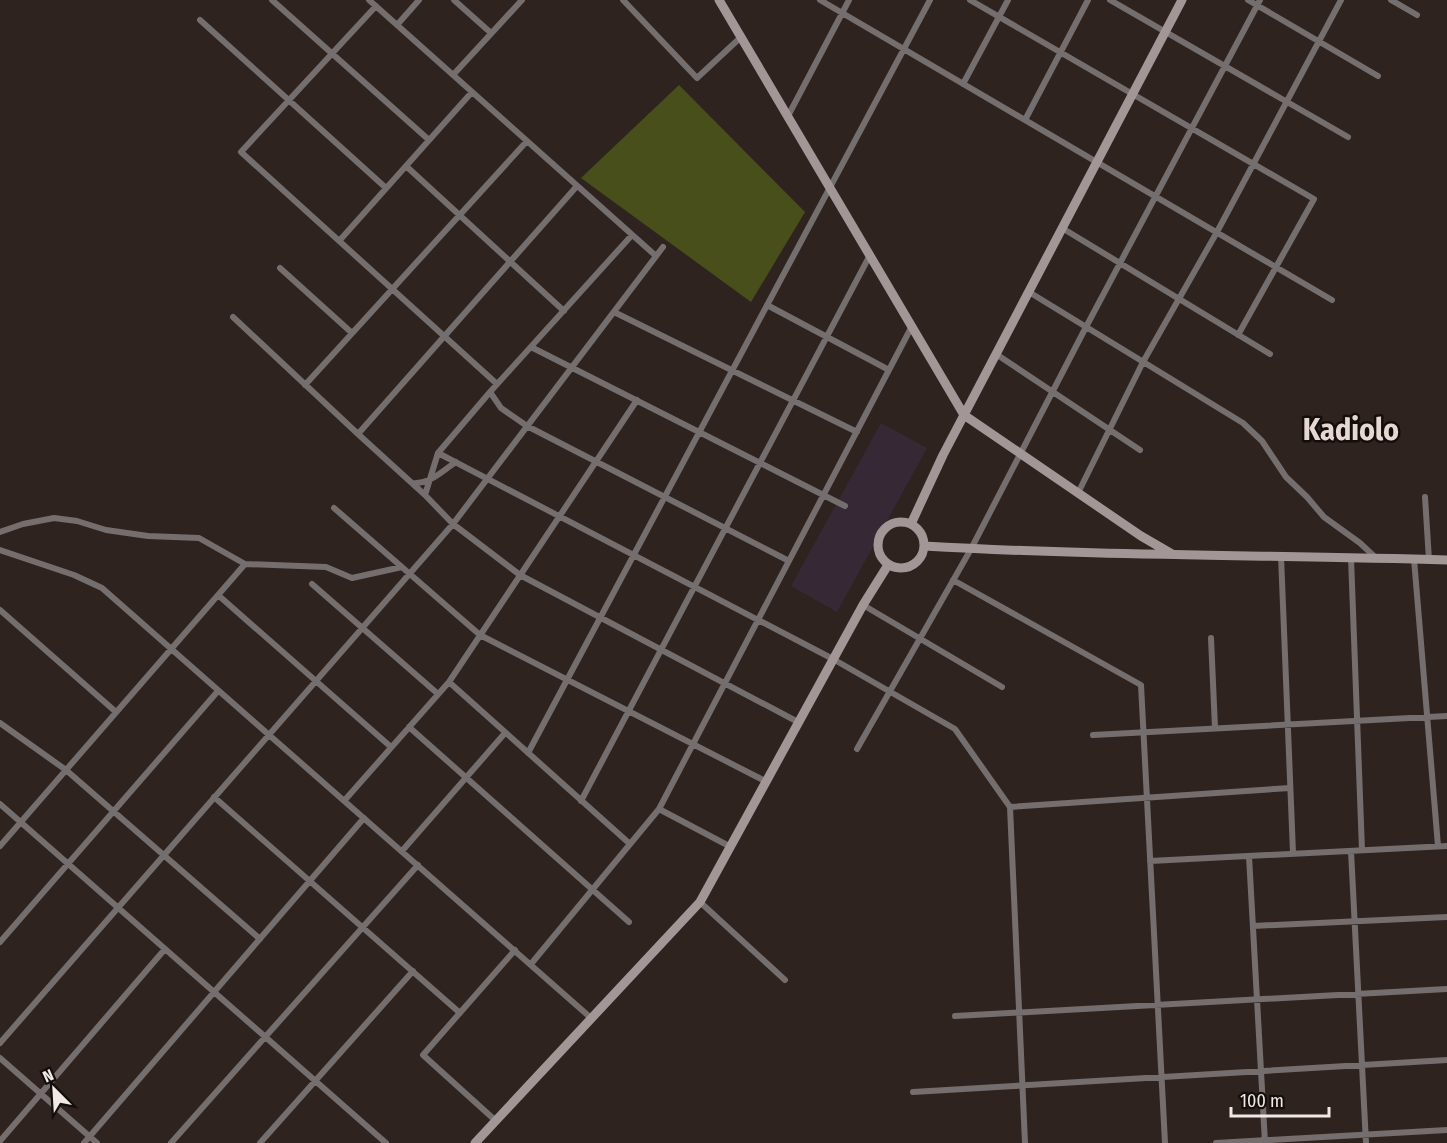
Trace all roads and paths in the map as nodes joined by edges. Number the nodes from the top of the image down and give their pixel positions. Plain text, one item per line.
1 (272, 0) edge
2 (369, 0) edge
3 (419, 0) edge
4 (454, 0) edge
5 (522, 0) edge
6 (623, 0) edge
7 (719, 0) edge
8 (820, 0) edge
9 (849, 0) edge
10 (930, 0) edge
11 (970, 0) edge
12 (1008, 0) edge
13 (1088, 0) edge
14 (1110, 0) edge
15 (1182, 0) edge
16 (1248, 0) edge
17 (1341, 0) edge
18 (1391, 0) edge
19 (1259, 3) edge
20 (376, 6) junction
21 (842, 13) junction
22 (1417, 15) dead end
23 (999, 17) junction
24 (200, 20) dead end
25 (397, 25) junction
26 (1166, 32) junction
27 (491, 33) junction
28 (741, 37) junction
29 (1319, 42) junction
30 (904, 49) junction
31 (1060, 52) junction
32 (332, 53) junction
33 (1225, 66) junction
34 (453, 75) junction
35 (1378, 76) dead end
36 (963, 84) junction
37 (472, 92) junction
38 (1133, 94) junction
39 (289, 100) junction
40 (1287, 102) junction
41 (788, 116) junction
42 (1025, 120) junction
43 (1192, 129) junction
44 (1348, 137) dead end
45 (429, 140) junction
46 (526, 141) junction
47 (1097, 162) junction
48 (1254, 164) junction
49 (406, 166) junction
50 (577, 186) junction
51 (830, 187) junction
52 (386, 188) junction
53 (1156, 196) junction
54 (459, 215) junction
55 (1062, 228) junction
56 (1217, 232) junction
57 (632, 236) junction
58 (340, 240) junction
59 (663, 247) dead end
60 (870, 255) junction
61 (656, 256) junction
62 (510, 262) junction
63 (1120, 263) junction
64 (1276, 267) junction
65 (280, 268) dead end
66 (393, 288) junction
67 (1029, 292) junction
68 (1179, 299) junction
69 (1332, 300) dead end
70 (767, 305) junction
71 (564, 311) junction
72 (614, 312) junction
73 (234, 317) dead end
74 (912, 326) junction
75 (1086, 327) junction
76 (352, 333) junction
77 (1238, 335) junction
78 (445, 336) junction
79 (827, 336) junction
80 (531, 347) junction
81 (996, 354) junction
82 (1270, 354) dead end
83 (1143, 362) junction
84 (572, 367) junction
85 (732, 370) junction
86 (890, 370) junction
87 (497, 384) junction
88 (305, 385) junction
89 (490, 392) junction
90 (1052, 392) junction
91 (637, 400) junction
92 (793, 401) junction
93 (964, 415) junction
94 (527, 426) junction
95 (1110, 430) junction
96 (699, 432) junction
97 (856, 432) junction
98 (358, 434) junction
99 (1140, 450) dead end
100 (438, 453) junction
101 (1021, 453) junction
102 (596, 461) junction
103 (456, 462) junction
104 (760, 463) junction
105 (487, 479) junction
106 (429, 481) junction
107 (412, 483) junction
108 (1078, 493) junction
109 (425, 495) junction
110 (824, 495) junction
111 (664, 497) junction
112 (1425, 497) dead end
113 (845, 506) dead end
114 (334, 508) dead end
115 (559, 516) junction
116 (453, 524) junction
117 (911, 524) junction
118 (726, 528) junction
119 (0, 532) edge
120 (924, 546) junction
121 (971, 549) junction
122 (0, 550) edge
123 (633, 555) junction
124 (1172, 555) junction
125 (1281, 556) junction
126 (1351, 558) junction
127 (1377, 558) junction
128 (1414, 559) junction
129 (1429, 560) junction
130 (789, 561) junction
131 (1447, 561) edge
132 (245, 564) junction
133 (888, 565) junction
134 (402, 567) junction
135 (410, 574) junction
136 (520, 575) junction
137 (953, 580) junction
138 (312, 584) dead end
139 (694, 587) junction
140 (218, 595) junction
141 (863, 605) junction
142 (0, 610) edge
143 (600, 617) junction
144 (758, 620) junction
145 (362, 628) junction
146 (480, 635) junction
147 (1211, 638) dead end
148 (920, 639) junction
149 (171, 649) junction
150 (661, 650) junction
151 (832, 659) junction
152 (567, 679) junction
153 (316, 681) junction
154 (449, 682) junction
155 (725, 683) junction
156 (1002, 687) dead end
157 (218, 690) junction
158 (889, 692) junction
159 (438, 694) junction
160 (629, 711) junction
161 (116, 712) junction
162 (1447, 716) edge
163 (1427, 717) junction
164 (1357, 721) junction
165 (798, 722) junction
166 (0, 723) edge
167 (1288, 724) junction
168 (409, 727) junction
169 (1215, 728) junction
170 (505, 732) junction
171 (1143, 732) junction
172 (269, 735) junction
173 (1093, 735) dead end
174 (693, 744) junction
175 (391, 747) junction
176 (857, 749) dead end
177 (528, 753) junction
178 (66, 770) junction
179 (466, 778) junction
180 (765, 781) junction
181 (1290, 788) junction
182 (214, 797) junction
183 (1147, 798) junction
184 (344, 801) junction
185 (582, 801) junction
186 (0, 804) edge
187 (1010, 807) junction
188 (659, 809) junction
189 (114, 811) junction
190 (364, 818) junction
191 (20, 822) junction
192 (630, 844) junction
193 (0, 845) edge
194 (729, 846) junction
195 (1438, 846) junction
196 (1447, 846) edge
197 (1351, 850) junction
198 (1362, 850) junction
199 (402, 851) junction
200 (1293, 854) junction
201 (164, 855) junction
202 (1249, 856) junction
203 (1150, 861) junction
204 (68, 864) junction
205 (418, 865) junction
206 (310, 881) junction
207 (592, 889) junction
208 (700, 902) junction
209 (118, 908) junction
210 (1447, 917) edge
211 (1355, 921) junction
212 (629, 922) dead end
213 (1253, 926) junction
214 (363, 927) junction
215 (260, 939) junction
216 (0, 942) edge
217 (165, 949) junction
218 (515, 950) junction
219 (531, 964) junction
220 (413, 971) junction
221 (785, 980) dead end
222 (1447, 989) edge
223 (214, 992) junction
224 (1358, 994) junction
225 (1257, 999) junction
226 (1158, 1005) junction
227 (1019, 1012) junction
228 (460, 1013) junction
229 (955, 1016) dead end
230 (591, 1018) junction
231 (265, 1037) junction
232 (0, 1043) edge
233 (0, 1058) edge
234 (1447, 1060) edge
235 (1362, 1065) junction
236 (1261, 1071) junction
237 (1162, 1077) junction
238 (315, 1081) junction
239 (1022, 1086) junction
240 (913, 1092) dead end
241 (41, 1094) junction
242 (496, 1121) junction
243 (1447, 1130) edge
244 (1366, 1135) junction
245 (90, 1136) junction
246 (0, 1141) edge
247 (1265, 1142) edge
248 (84, 1143) edge
249 (97, 1143) edge
250 (171, 1143) edge
251 (260, 1143) edge
252 (386, 1143) edge
253 (475, 1143) edge
254 (1025, 1143) edge
255 (1165, 1143) edge
256 (1216, 1143) edge
257 (1366, 1143) edge

1 - 32 street
2 - 20 street
3 - 25 street
4 - 27 street
5 - 27 street
6 - 28 street
7 - 28 main road
8 - 21 street
9 - 21 street
10 - 30 street
11 - 23 street
12 - 23 street
13 - 31 street
14 - 26 street
15 - 26 main road
16 - 19 street
17 - 29 street
18 - 22 street
19 - 29 street
19 - 33 street
20 - 25 street
20 - 32 street
21 - 30 street
21 - 41 street
23 - 31 street
23 - 36 street
24 - 39 street
25 - 34 street
26 - 33 street
26 - 38 main road
27 - 34 street
28 - 41 main road
29 - 35 street
29 - 40 street
30 - 36 street
30 - 51 street
31 - 38 street
31 - 42 street
32 - 39 street
32 - 45 street
33 - 40 street
33 - 43 street
34 - 37 street
36 - 42 street
37 - 45 street
37 - 46 street
38 - 43 street
38 - 47 main road
39 - 52 street
39 - 58 street
40 - 44 street
40 - 48 street
41 - 51 main road
42 - 47 street
43 - 48 street
43 - 53 street
45 - 49 street
46 - 50 street
46 - 54 street
47 - 53 street
47 - 55 main road
48 - 56 street
48 - 64 street
49 - 52 street
49 - 54 street
50 - 57 street
50 - 62 street
51 - 60 main road
51 - 70 street
52 - 58 street
53 - 56 street
53 - 63 street
54 - 62 street
54 - 66 street
55 - 63 street
55 - 67 main road
56 - 64 street
56 - 68 street
57 - 61 street
57 - 71 street
58 - 66 street
59 - 61 street
60 - 74 main road
60 - 79 street
61 - 72 street
62 - 71 street
62 - 78 street
63 - 68 street
63 - 75 street
64 - 69 street
64 - 77 street
65 - 76 street
66 - 76 street
66 - 78 street
67 - 75 street
67 - 81 main road
68 - 77 street
68 - 83 street
70 - 79 street
70 - 85 street
71 - 80 street
72 - 84 street
72 - 85 street
73 - 88 street
74 - 86 street
74 - 93 main road
75 - 83 street
75 - 90 street
76 - 88 street
77 - 82 street
78 - 87 street
78 - 98 street
79 - 86 street
79 - 92 street
80 - 84 street
80 - 87 street
81 - 90 street
81 - 93 main road
83 - 95 street
83 - 127 street
84 - 91 street
84 - 94 street
85 - 92 street
85 - 96 street
86 - 97 street
87 - 89 street
88 - 98 street
89 - 94 street
89 - 100 street
90 - 95 street
90 - 101 street
91 - 96 street
91 - 102 street
92 - 97 street
92 - 104 street
93 - 101 main road
93 - 117 main road
94 - 102 street
94 - 105 street
95 - 99 street
95 - 108 street
96 - 104 street
96 - 111 street
97 - 110 street
98 - 107 street
100 - 103 street
100 - 106 street
101 - 108 main road
101 - 121 street
102 - 111 street
102 - 115 street
103 - 105 street
103 - 106 street
104 - 110 street
104 - 118 street
105 - 115 street
105 - 116 street
106 - 107 street
106 - 109 street
107 - 109 street
108 - 124 main road
109 - 116 street
110 - 113 street
110 - 130 street
111 - 118 street
111 - 123 street
112 - 129 street
114 - 134 street
115 - 123 street
115 - 136 street
116 - 135 street
116 - 136 street
117 - 120 main road
117 - 133 main road
118 - 130 street
118 - 139 street
119 - 132 street
120 - 121 main road
120 - 133 main road
121 - 124 main road
121 - 137 street
122 - 149 street
123 - 139 street
123 - 143 street
124 - 125 main road
125 - 126 main road
125 - 167 street
126 - 127 main road
126 - 164 street
127 - 128 main road
128 - 129 main road
128 - 163 street
129 - 131 main road
130 - 144 street
132 - 134 street
132 - 140 street
133 - 141 main road
134 - 135 street
135 - 145 street
135 - 146 street
136 - 143 street
136 - 146 street
137 - 148 street
137 - 171 street
138 - 145 street
139 - 144 street
139 - 150 street
140 - 149 street
140 - 153 street
141 - 148 street
141 - 151 main road
142 - 161 street
143 - 150 street
143 - 152 street
144 - 151 street
144 - 155 street
145 - 153 street
145 - 159 street
146 - 152 street
146 - 154 street
147 - 169 street
148 - 156 street
148 - 158 street
149 - 157 street
149 - 161 street
150 - 155 street
150 - 160 street
151 - 158 street
151 - 165 main road
152 - 160 street
152 - 177 street
153 - 172 street
153 - 175 street
154 - 159 street
154 - 170 street
155 - 165 street
155 - 174 street
157 - 172 street
157 - 189 street
158 - 176 street
158 - 187 street
159 - 168 street
160 - 174 street
160 - 185 street
161 - 178 street
162 - 163 street
163 - 164 street
163 - 195 street
164 - 167 street
164 - 198 street
165 - 180 main road
166 - 178 street
167 - 169 street
167 - 181 street
168 - 175 street
168 - 179 street
169 - 171 street
170 - 177 street
170 - 179 street
171 - 173 street
171 - 183 street
172 - 182 street
172 - 184 street
174 - 180 street
174 - 188 street
175 - 184 street
177 - 185 street
178 - 189 street
178 - 191 street
179 - 199 street
179 - 207 street
180 - 194 main road
181 - 183 street
181 - 200 street
182 - 201 street
182 - 206 street
183 - 187 street
183 - 203 street
184 - 190 street
185 - 192 street
186 - 191 street
187 - 227 street
188 - 192 street
188 - 194 street
189 - 201 street
189 - 204 street
190 - 199 street
190 - 206 street
191 - 193 street
191 - 204 street
192 - 207 street
194 - 208 main road
195 - 196 street
195 - 198 street
197 - 198 street
197 - 200 street
197 - 211 street
199 - 205 street
200 - 202 street
201 - 209 street
201 - 215 street
202 - 203 street
202 - 213 street
203 - 226 street
204 - 209 street
204 - 216 street
205 - 214 street
205 - 218 street
206 - 214 street
206 - 215 street
207 - 212 street
207 - 219 street
208 - 221 street
208 - 230 main road
209 - 217 street
209 - 232 street
210 - 211 street
211 - 213 street
211 - 224 street
213 - 225 street
214 - 220 street
214 - 231 street
215 - 223 street
217 - 223 street
217 - 241 street
218 - 219 street
218 - 228 street
219 - 230 street
220 - 228 street
220 - 238 street
222 - 224 street
223 - 231 street
223 - 245 street
224 - 225 street
224 - 235 street
225 - 226 street
225 - 236 street
226 - 227 street
226 - 237 street
227 - 229 street
227 - 239 street
228 - 242 street
230 - 242 main road
231 - 238 street
231 - 250 street
233 - 241 street
234 - 235 street
235 - 236 street
235 - 244 street
236 - 237 street
236 - 247 street
237 - 239 street
237 - 255 street
238 - 251 street
238 - 252 street
239 - 240 street
239 - 254 street
241 - 245 street
241 - 246 street
242 - 253 main road
243 - 244 street
244 - 247 street
244 - 257 street
245 - 248 street
245 - 249 street
247 - 256 street

